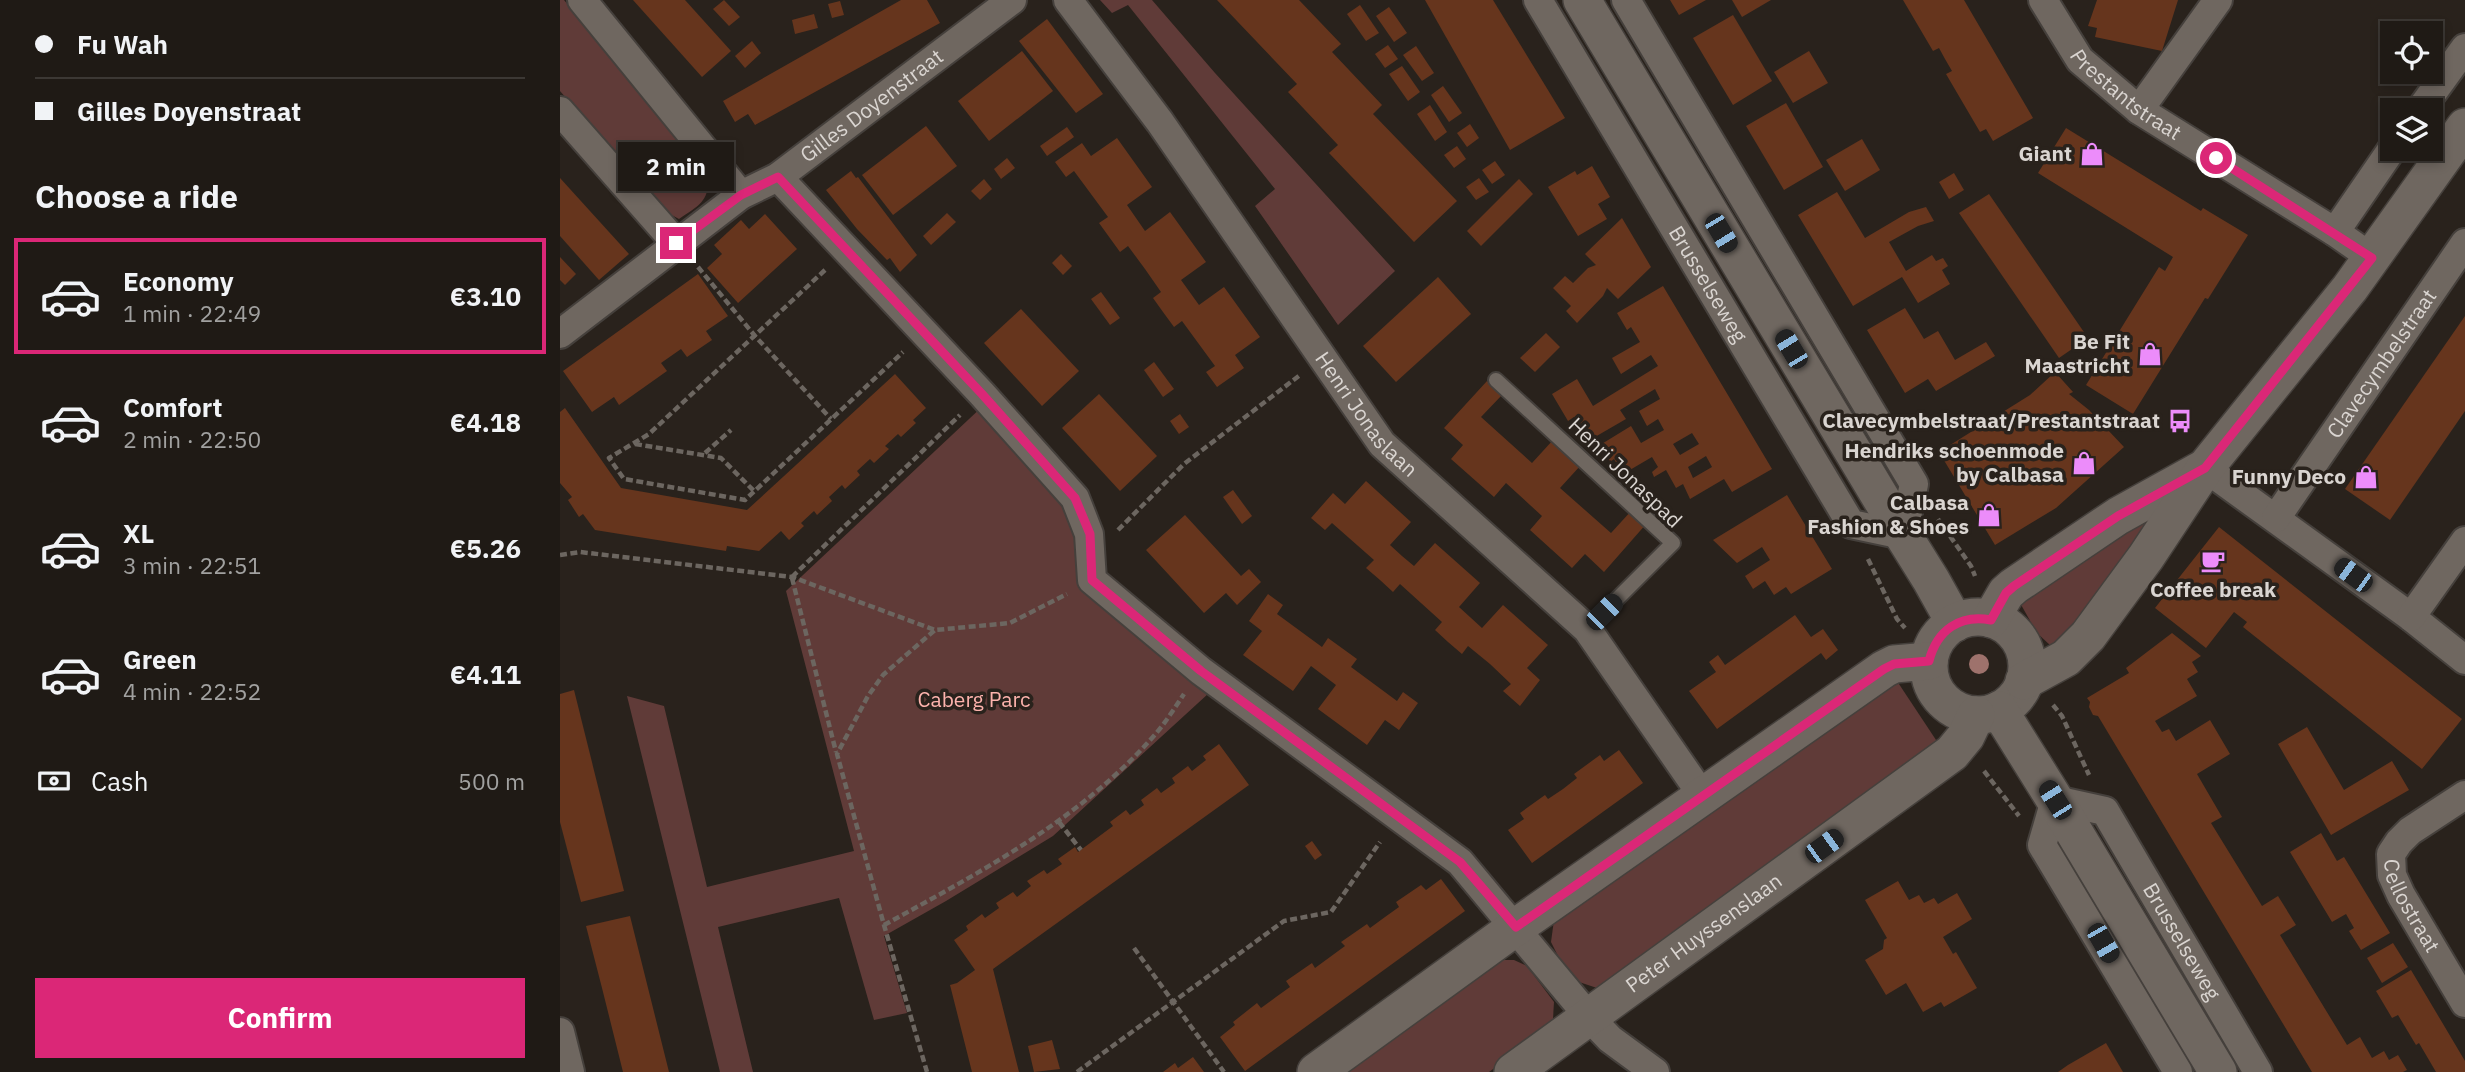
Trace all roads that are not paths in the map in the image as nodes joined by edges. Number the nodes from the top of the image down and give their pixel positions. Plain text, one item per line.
1 (582, 0) edge
2 (1012, 0) edge
3 (1068, 0) edge
4 (1538, 0) edge
5 (1582, 0) edge
6 (1626, 0) edge
7 (2043, 0) edge
8 (2218, 0) edge
9 (2465, 48) edge
10 (2429, 98) edge
11 (2139, 110) junction
12 (560, 111) edge
13 (2465, 127) edge
14 (2384, 161) edge
15 (778, 177) junction
16 (741, 195) junction
17 (2335, 232) junction
18 (676, 243) junction
19 (2465, 243) edge
20 (2372, 258) junction
21 (560, 334) edge
22 (1496, 380) dead end
23 (2205, 468) junction
24 (2276, 518) junction
25 (1902, 535) junction
26 (2465, 541) edge
27 (2411, 618) junction
28 (1991, 620) junction
29 (1955, 623) junction
30 (1587, 629) junction
31 (2465, 660) edge
32 (1929, 661) junction
33 (2024, 681) junction
34 (1987, 713) junction
35 (1702, 795) junction
36 (2465, 796) edge
37 (2055, 800) junction
38 (1516, 927) junction
39 (2465, 1003) edge
40 (1589, 1017) junction
41 (560, 1032) edge
42 (570, 1072) edge
43 (1316, 1072) edge
44 (1513, 1072) edge
45 (1655, 1072) edge
46 (2178, 1072) edge
47 (2218, 1072) edge
48 (2259, 1072) edge

1 - 16 street
2 - 15 street, Gilles Doyenstraat
3 - 30 street, Henri Jonaslaan
4 - 25 street, Brusselseweg
5 - 25 street, Brusselseweg
6 - 25 street
7 - 11 street, Prestantstraat
8 - 11 street
9 - 10 street
11 - 17 street, Prestantstraat
12 - 18 street
13 - 20 street
14 - 17 street
15 - 16 street, Gilles Doyenstraat
15 - 38 street
16 - 18 street, Gilles Doyenstraat
17 - 20 street, Prestantstraat
18 - 21 street, Gilles Doyenstraat
19 - 24 street, Clavecymbelstraat
20 - 23 street
22 - 30 lane, Henri Jonaspad
23 - 24 street
23 - 28 street
23 - 33 street
24 - 27 street
25 - 29 street, Brusselseweg
26 - 27 street
27 - 31 street
28 - 29 street
28 - 33 street
29 - 32 street
30 - 35 street, Henri Jonaslaan
32 - 34 street
32 - 35 street
33 - 34 street
34 - 37 street, Brusselseweg
34 - 40 street, Peter Huyssenslaan
35 - 38 street
36 - 39 street, Cellostraat
37 - 46 street
37 - 47 street, Brusselseweg
37 - 48 street, Brusselseweg
38 - 40 street
38 - 43 street
40 - 44 street, Peter Huyssenslaan
40 - 45 street
41 - 42 street

